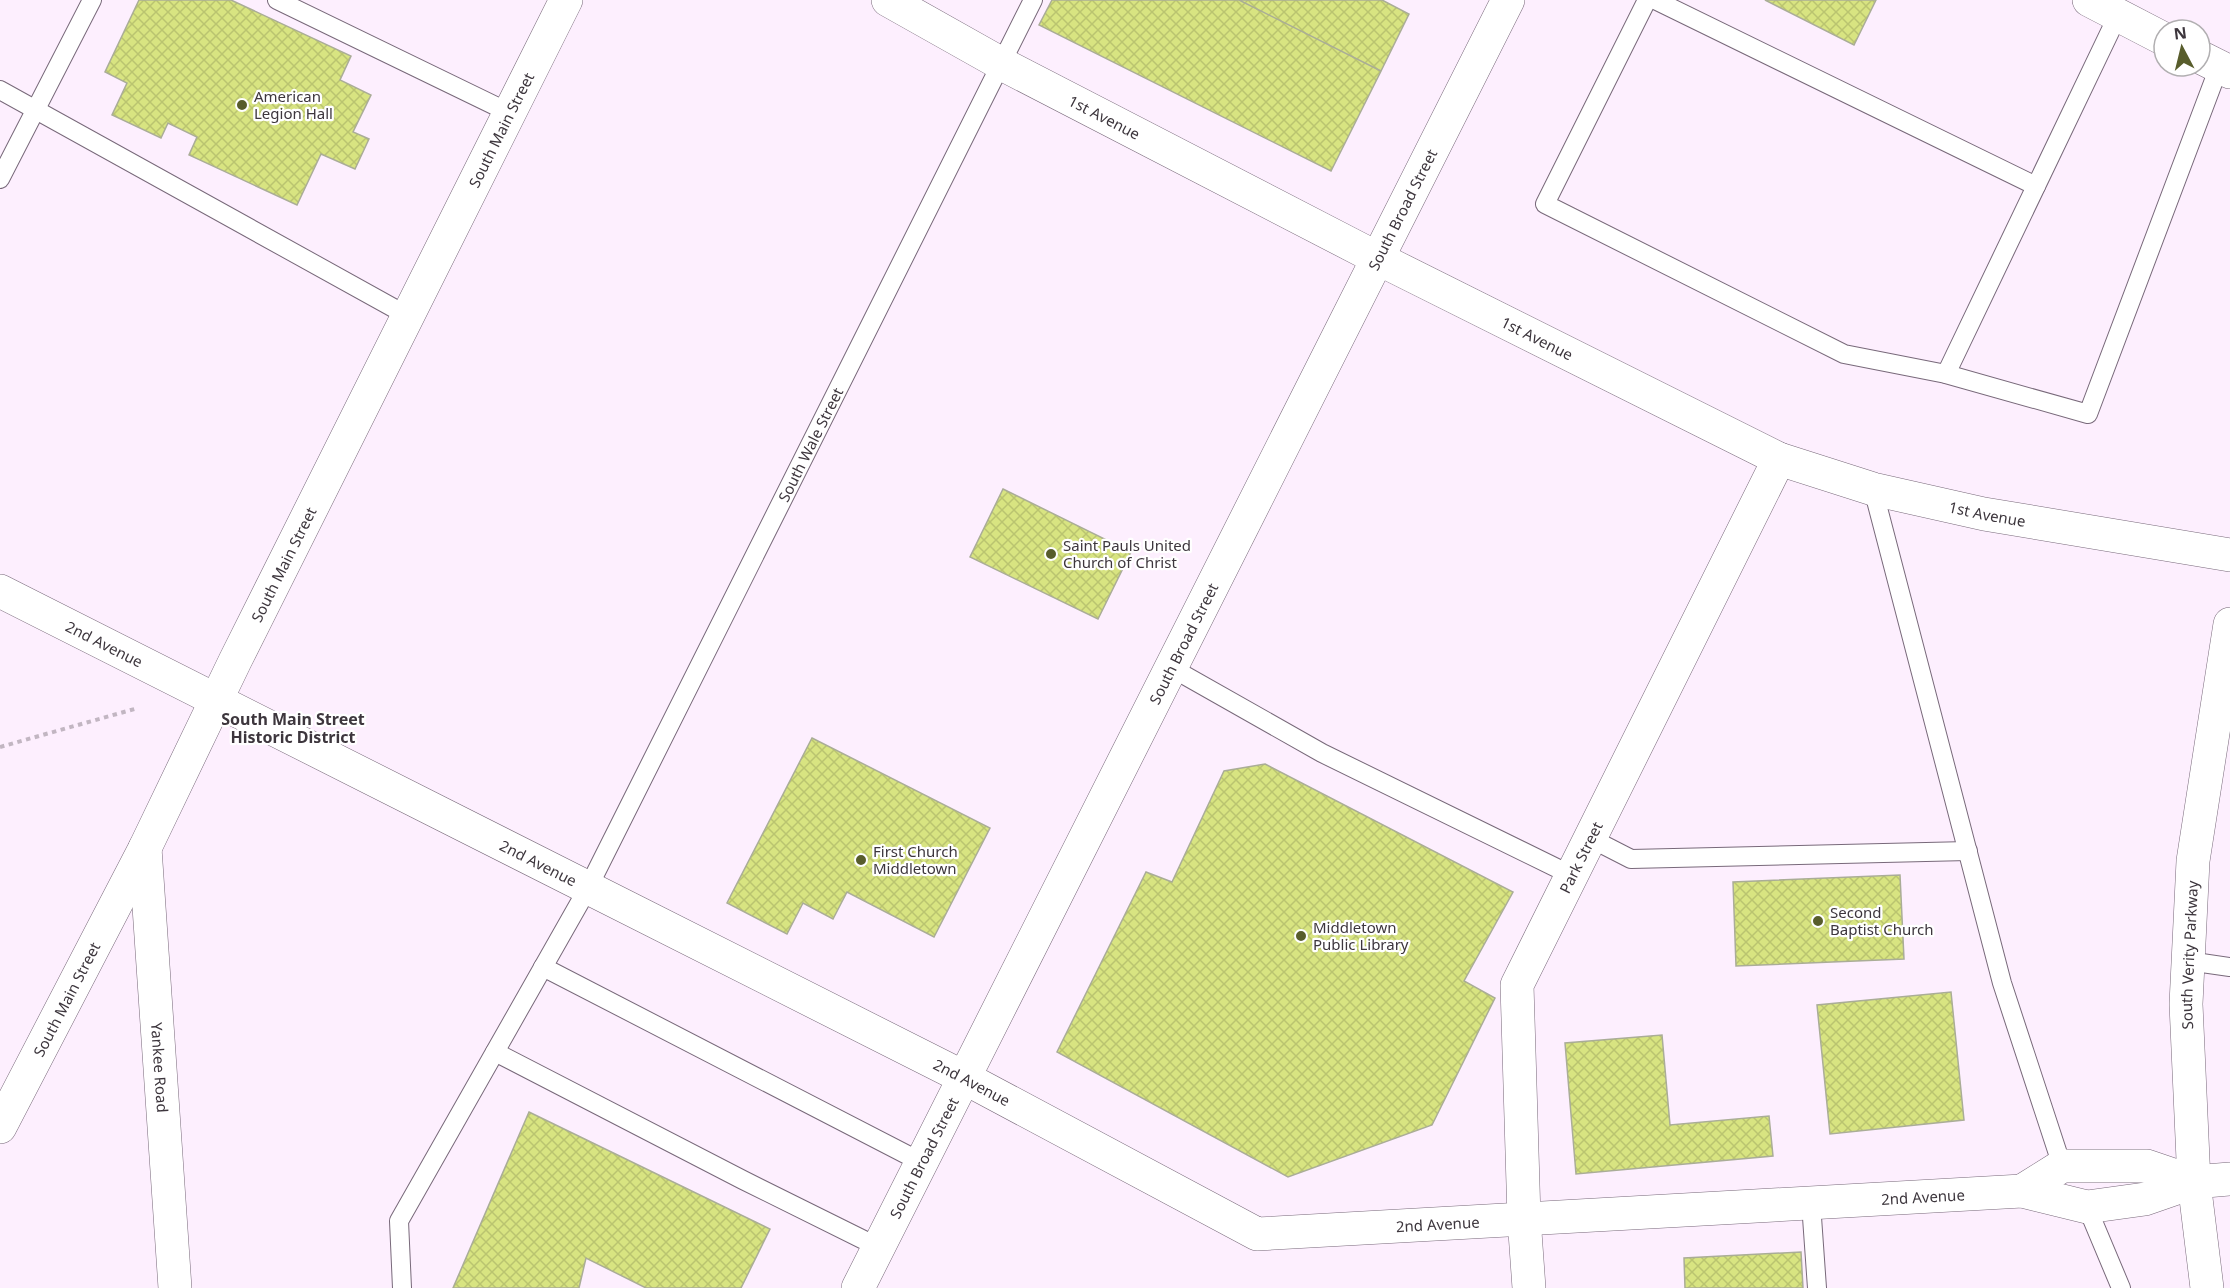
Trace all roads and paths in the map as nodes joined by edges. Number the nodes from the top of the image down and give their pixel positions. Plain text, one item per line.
1 (92, 0) edge
2 (277, 0) edge
3 (566, 0) edge
4 (888, 0) edge
5 (1033, 0) edge
6 (1508, 0) edge
7 (1647, 0) edge
8 (1655, 0) edge
9 (2089, 0) edge
10 (2118, 15) junction
11 (2152, 33) edge
12 (1000, 63) junction
13 (2216, 65) edge
14 (0, 90) edge
15 (36, 109) junction
16 (510, 113) junction
17 (0, 179) edge
18 (2036, 186) junction
19 (1377, 258) junction
20 (408, 316) junction
21 (1946, 374) junction
22 (1779, 459) junction
23 (1874, 489) junction
24 (2230, 555) edge
25 (0, 591) edge
26 (2230, 624) edge
27 (1170, 667) junction
28 (216, 700) junction
29 (138, 708) dead end
30 (0, 747) edge
31 (1590, 838) junction
32 (145, 848) junction
33 (1968, 851) junction
34 (1571, 875) junction
35 (588, 888) junction
36 (2188, 961) junction
37 (543, 967) junction
38 (2230, 967) edge
39 (495, 1052) junction
40 (963, 1077) junction
41 (0, 1127) edge
42 (921, 1162) junction
43 (2062, 1166) junction
44 (2230, 1179) edge
45 (2194, 1182) junction
46 (2022, 1191) junction
47 (1811, 1203) junction
48 (2087, 1207) junction
49 (1524, 1218) junction
50 (878, 1247) junction
51 (175, 1288) edge
52 (402, 1288) edge
53 (858, 1288) edge
54 (1530, 1288) edge
55 (1817, 1288) edge
56 (2121, 1288) edge
57 (2207, 1288) edge

1 - 15 lane
2 - 16 lane
3 - 16 street, South Main Street
4 - 12 street, 1st Avenue
5 - 12 lane, South Wale Street
6 - 19 street, South Broad Street
7 - 21 lane
8 - 18 lane
9 - 10 street
10 - 11 street
10 - 18 lane
12 - 19 street, 1st Avenue
12 - 35 lane, South Wale Street
13 - 21 lane
14 - 15 lane
15 - 17 lane
15 - 20 lane
16 - 20 street, South Main Street
18 - 21 lane
19 - 22 street, 1st Avenue
19 - 27 street, South Broad Street
20 - 28 street, South Main Street
22 - 23 street, 1st Avenue
22 - 31 street, Park Street
23 - 24 street, 1st Avenue
23 - 33 lane
25 - 28 street, 2nd Avenue
26 - 36 street, South Verity Parkway
27 - 34 lane
27 - 40 street, South Broad Street
28 - 32 street, South Main Street
28 - 35 street, 2nd Avenue
29 - 30 path
31 - 33 lane
31 - 34 street, Park Street
32 - 41 street, South Main Street
32 - 51 street, Yankee Road
33 - 43 lane
34 - 49 street, Park Street
35 - 37 lane, South Wale Street
35 - 40 street, 2nd Avenue
36 - 38 lane
36 - 45 street, South Verity Parkway
37 - 39 lane, South Wale Street
37 - 42 lane
39 - 50 lane
39 - 52 lane, South Wale Street
40 - 42 street, South Broad Street
40 - 49 street, 2nd Avenue
42 - 50 street, South Broad Street
43 - 45 street, 2nd Avenue
43 - 46 street, 2nd Avenue
44 - 45 street, 2nd Avenue
45 - 48 street, 2nd Avenue
45 - 57 street, South Verity Parkway
46 - 47 street, 2nd Avenue
46 - 48 street, 2nd Avenue
47 - 49 street, 2nd Avenue
47 - 55 lane
48 - 56 lane
49 - 54 street, Park Street
50 - 53 street, South Broad Street

